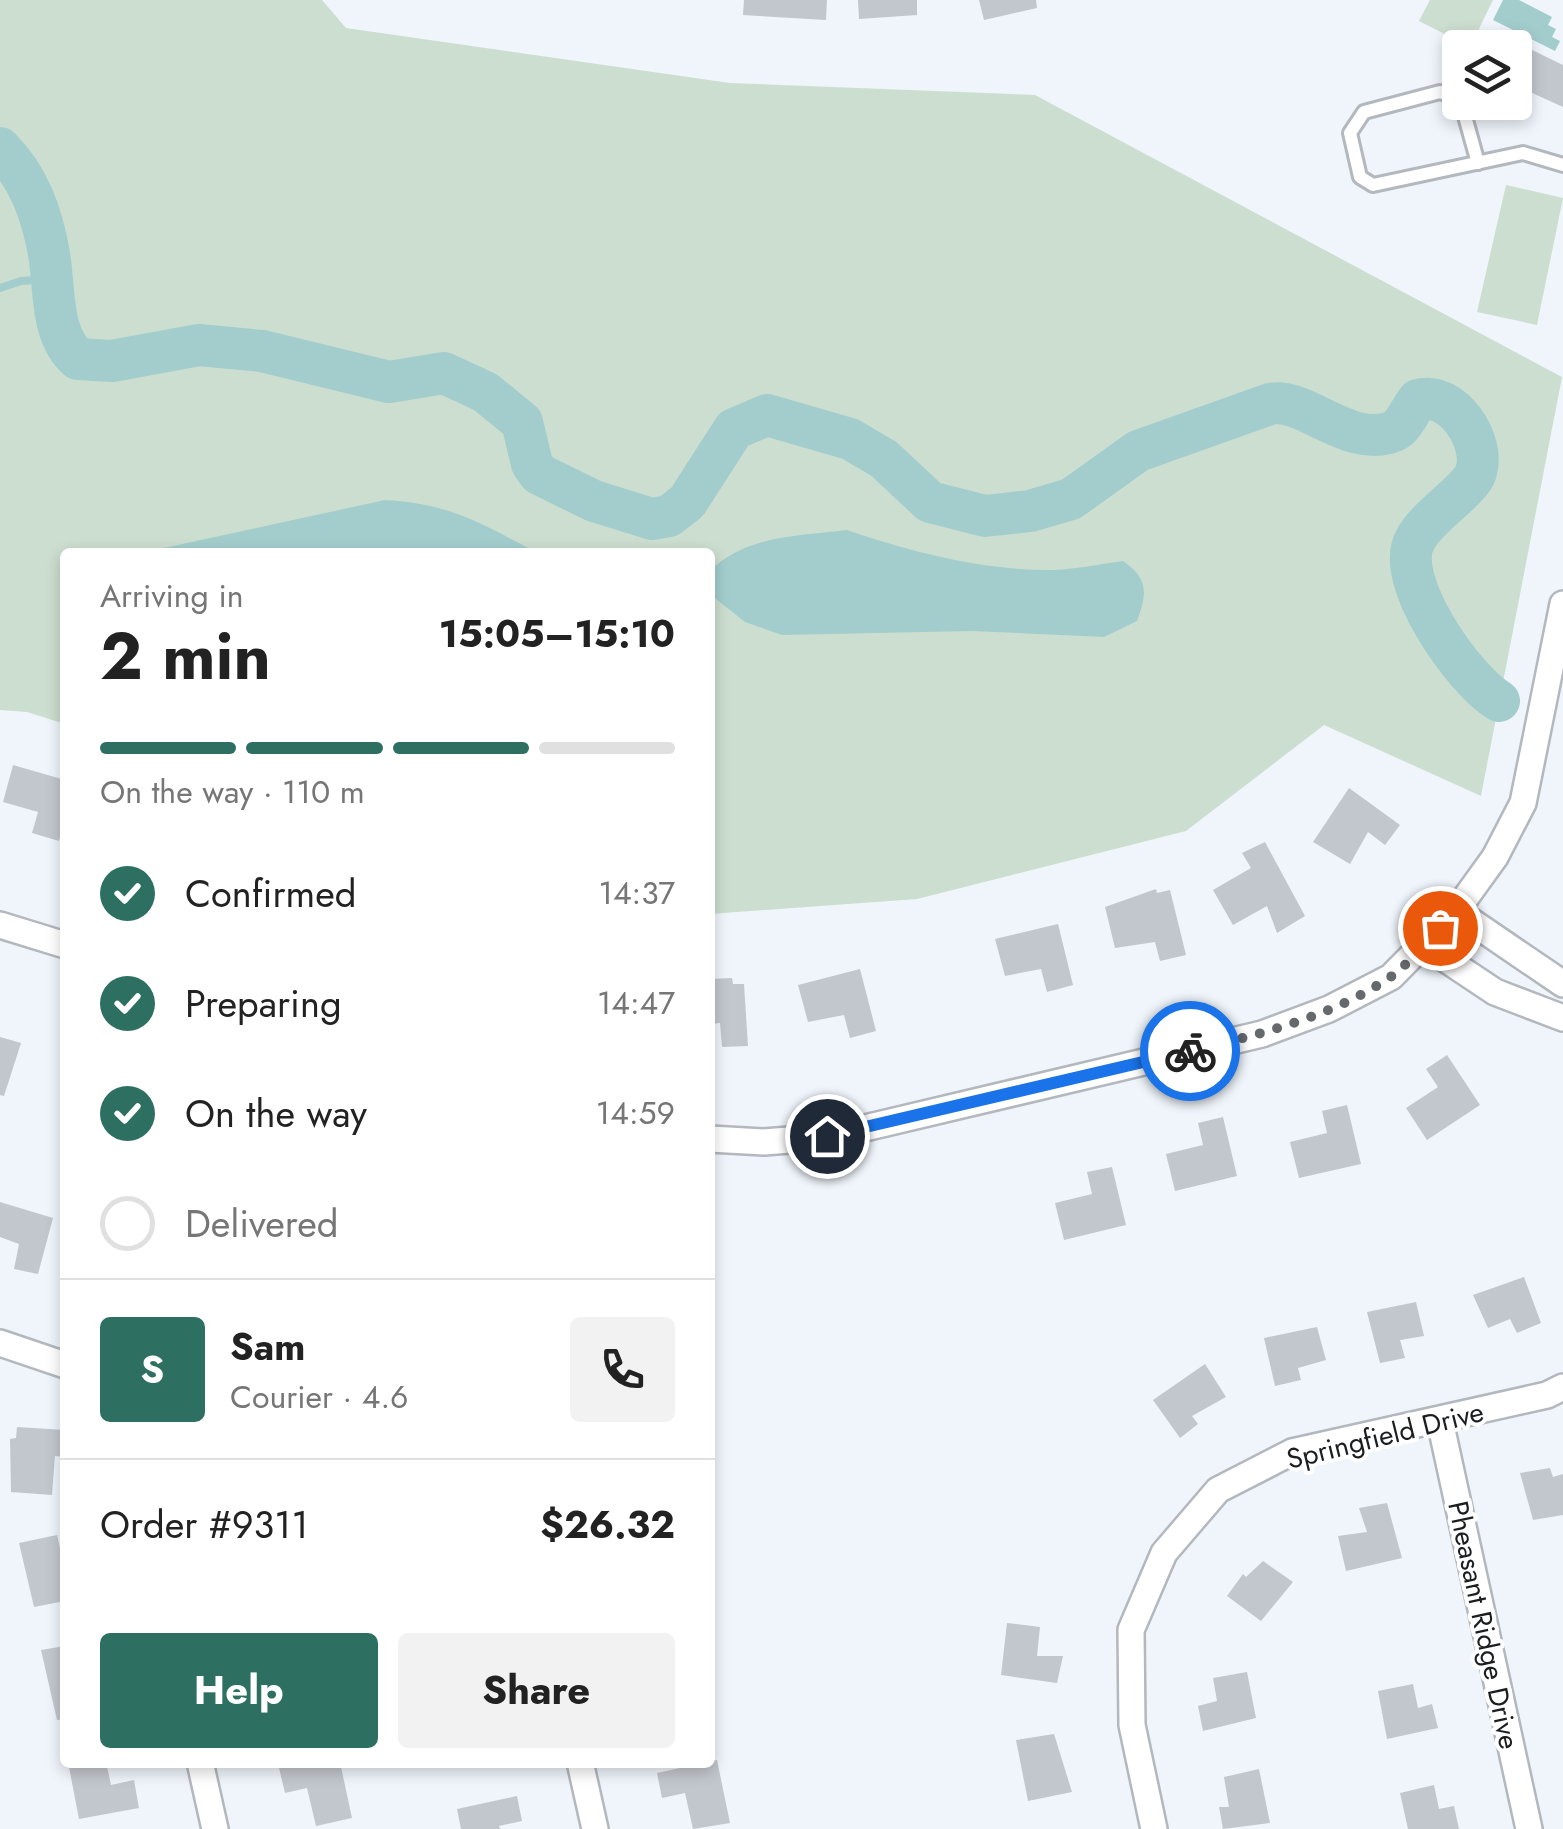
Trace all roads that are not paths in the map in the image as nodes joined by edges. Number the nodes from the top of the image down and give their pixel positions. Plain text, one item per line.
1 (1442, 93) edge
2 (1466, 120) edge
3 (1478, 162) junction
4 (1563, 165) edge
5 (1563, 604) edge
6 (1456, 911) junction
7 (0, 925) edge
8 (60, 943) edge
9 (1423, 944) junction
10 (1563, 984) edge
11 (1563, 1018) edge
12 (715, 1138) edge
13 (0, 1343) edge
14 (60, 1363) edge
15 (1563, 1387) edge
16 (1440, 1420) junction
17 (201, 1768) edge
18 (581, 1768) edge
19 (214, 1829) edge
20 (594, 1829) edge
21 (1154, 1829) edge
22 (1529, 1829) edge

1 - 3 lane
2 - 3 lane
3 - 4 lane
5 - 6 street
6 - 9 street
6 - 10 street
7 - 8 street
9 - 11 street
9 - 12 street
13 - 14 street
15 - 16 street, Springfield Drive
16 - 21 street, Springfield Drive
16 - 22 street, Pheasant Ridge Drive
17 - 19 street
18 - 20 street

